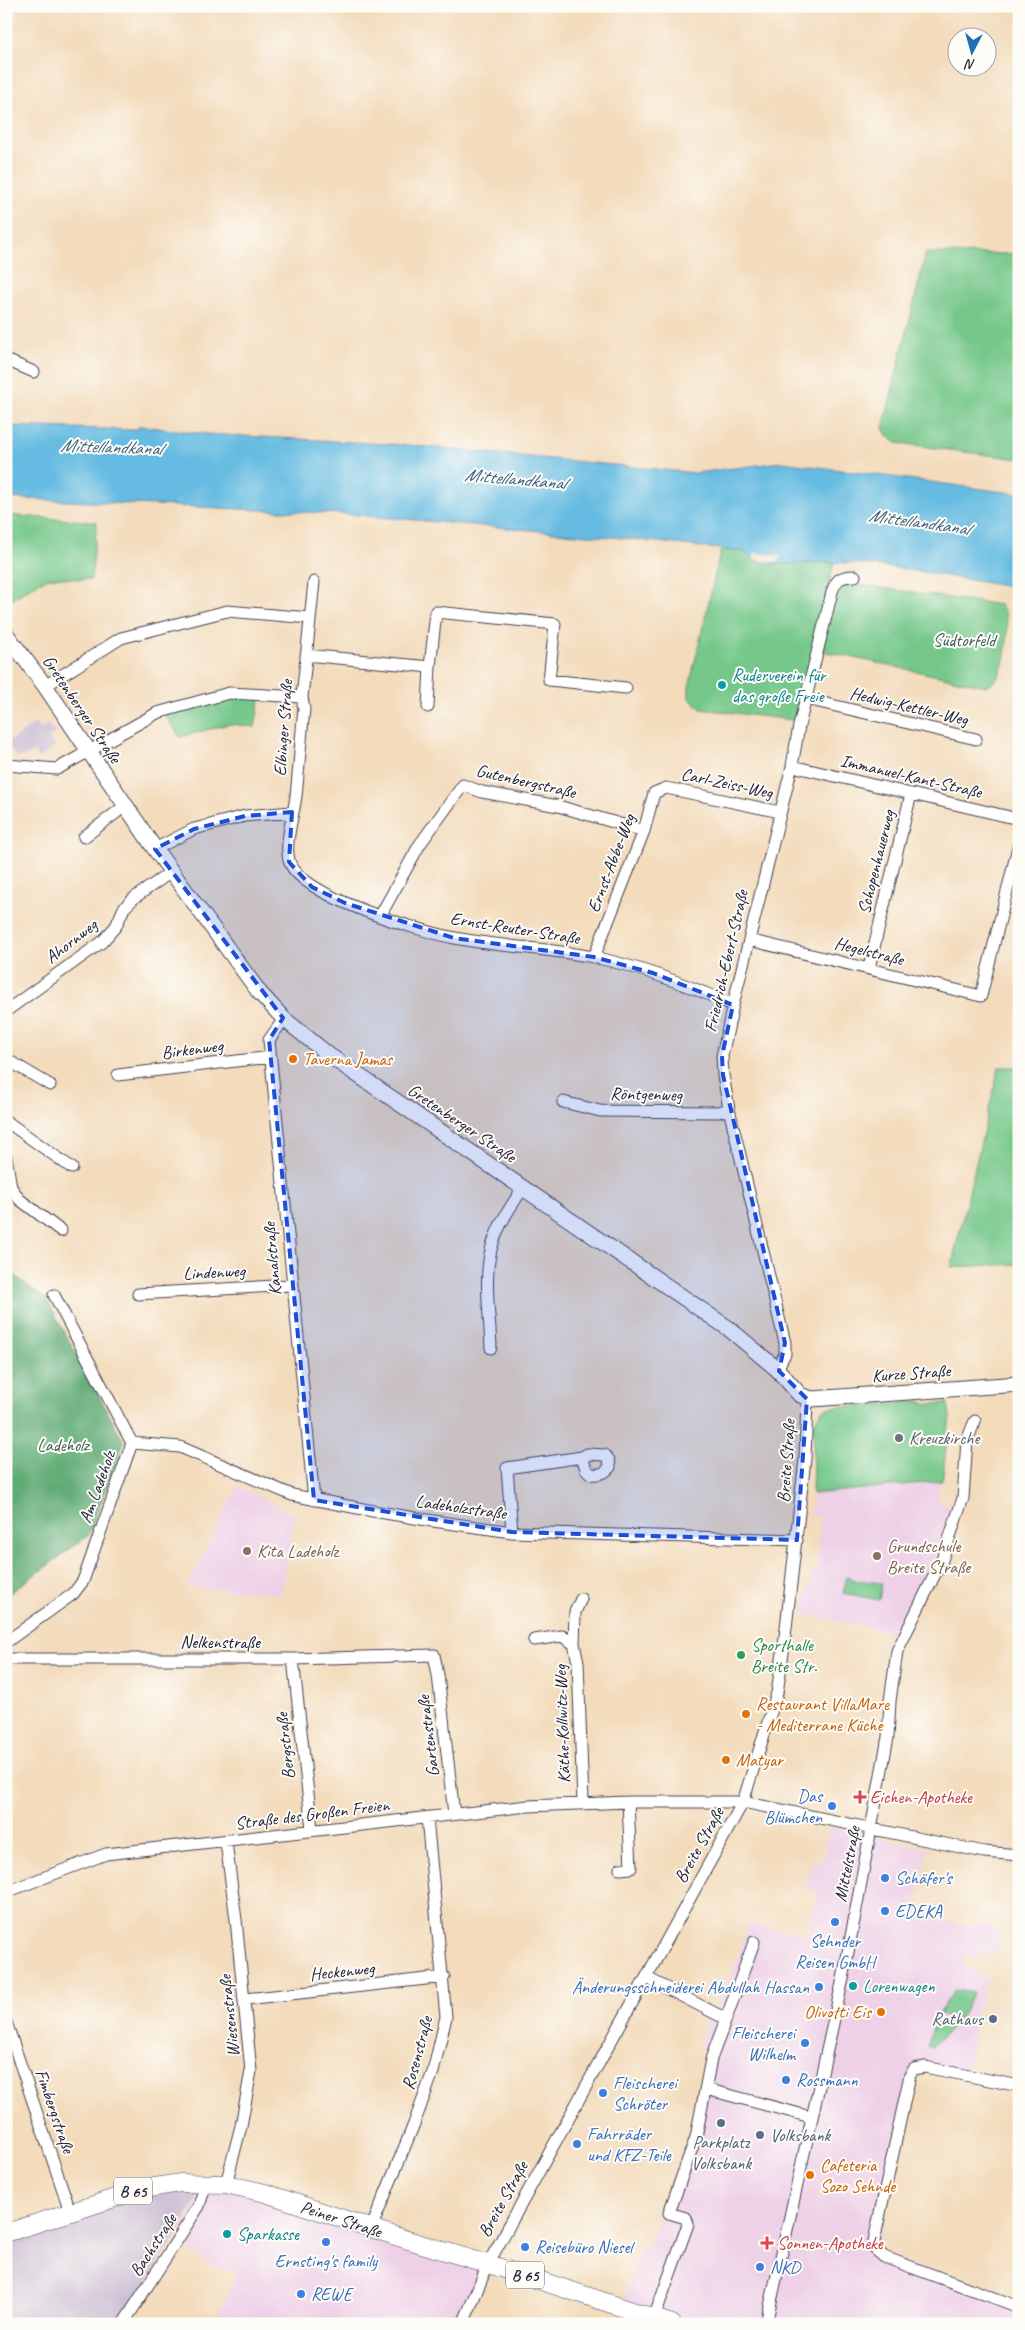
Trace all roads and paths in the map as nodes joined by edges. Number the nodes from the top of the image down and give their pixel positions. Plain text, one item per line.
1 (6, 360) edge
2 (34, 372) dead end
3 (855, 576) dead end
4 (314, 582) dead end
5 (310, 618) junction
6 (6, 634) edge
7 (306, 655) junction
8 (430, 667) junction
9 (45, 686) junction
10 (626, 688) dead end
11 (302, 697) junction
12 (806, 699) junction
13 (428, 707) dead end
14 (976, 739) dead end
15 (88, 750) junction
16 (6, 765) edge
17 (792, 766) junction
18 (666, 788) joint
19 (911, 794) junction
20 (125, 806) junction
21 (292, 812) junction
22 (780, 812) junction
23 (1019, 823) edge
24 (644, 831) junction
25 (84, 837) dead end
26 (1019, 843) edge
27 (155, 849) junction
28 (171, 872) junction
29 (297, 874) joint
30 (380, 916) junction
31 (749, 940) junction
32 (594, 957) junction
33 (869, 968) junction
34 (733, 1005) junction
35 (6, 1011) edge
36 (284, 1019) junction
37 (271, 1058) junction
38 (6, 1059) edge
39 (118, 1075) dead end
40 (50, 1085) dead end
41 (563, 1102) dead end
42 (729, 1109) junction
43 (6, 1121) edge
44 (6, 1157) edge
45 (72, 1168) dead end
46 (523, 1188) junction
47 (61, 1232) dead end
48 (292, 1285) junction
49 (54, 1294) dead end
50 (138, 1294) dead end
51 (491, 1348) dead end
52 (776, 1369) junction
53 (1019, 1384) edge
54 (807, 1399) junction
55 (975, 1421) dead end
56 (132, 1443) junction
57 (582, 1457) dead end
58 (314, 1500) junction
59 (512, 1532) junction
60 (797, 1540) junction
61 (581, 1599) dead end
62 (534, 1640) dead end
63 (6, 1642) edge
64 (574, 1644) junction
65 (434, 1654) joint
66 (293, 1659) junction
67 (6, 1660) edge
68 (628, 1802) junction
69 (743, 1802) junction
70 (583, 1803) junction
71 (454, 1814) junction
72 (427, 1818) junction
73 (871, 1828) junction
74 (312, 1829) junction
75 (226, 1842) junction
76 (1019, 1855) edge
77 (620, 1869) dead end
78 (6, 1892) edge
79 (754, 1942) dead end
80 (444, 1977) junction
81 (647, 1978) junction
82 (245, 1999) junction
83 (726, 2019) junction
84 (6, 2022) edge
85 (1019, 2086) edge
86 (706, 2089) junction
87 (811, 2117) junction
88 (206, 2183) junction
89 (226, 2184) junction
90 (70, 2212) junction
91 (371, 2229) junction
92 (6, 2234) edge
93 (488, 2264) junction
94 (1019, 2307) edge
95 (654, 2318) junction
96 (122, 2324) edge
97 (463, 2324) edge
98 (672, 2324) edge
99 (766, 2324) edge

1 - 2 street
3 - 12 street, Friedrich-Ebert-Straße
4 - 5 street, Elbinger Straße
5 - 7 street, Elbinger Straße
5 - 9 street
6 - 9 main road, Gretenberger Straße
7 - 8 street
7 - 11 street, Elbinger Straße
8 - 10 street
8 - 13 street
9 - 15 main road, Gretenberger Straße
11 - 15 street
11 - 21 street, Elbinger Straße
12 - 14 street, Hedwig-Kettler-Weg
12 - 17 street, Friedrich-Ebert-Straße
15 - 16 street
15 - 20 main road, Gretenberger Straße
17 - 19 street, Immanuel-Kant-Straße
17 - 22 street, Friedrich-Ebert-Straße
18 - 22 street, Carl-Zeiss-Weg
18 - 24 street, Ernst-Abbe-Weg
19 - 23 street, Immanuel-Kant-Straße
19 - 33 street, Schopenhauerweg
20 - 25 street
20 - 27 main road, Gretenberger Straße
21 - 27 street
21 - 29 street, Elbinger Straße
22 - 31 street, Friedrich-Ebert-Straße
24 - 30 street, Gutenbergstraße
24 - 32 street, Ernst-Abbe-Weg
26 - 33 street, Hegelstraße
27 - 28 main road, Gretenberger Straße
28 - 35 street, Ahornweg
28 - 36 main road, Gretenberger Straße
29 - 30 street, Ernst-Reuter-Straße
30 - 32 street, Ernst-Reuter-Straße
31 - 33 street, Hegelstraße
31 - 34 street, Friedrich-Ebert-Straße
32 - 34 street, Ernst-Reuter-Straße
34 - 42 street, Friedrich-Ebert-Straße
36 - 37 street, Kanalstraße
36 - 46 main road, Gretenberger Straße
37 - 39 street, Birkenweg
37 - 48 street, Kanalstraße
38 - 40 street
41 - 42 street, Röntgenweg
42 - 52 street, Friedrich-Ebert-Straße
43 - 45 street
44 - 47 street
46 - 51 street
46 - 52 main road, Gretenberger Straße
48 - 50 street, Lindenweg
48 - 58 street, Kanalstraße
49 - 56 street, Am Ladeholz
52 - 54 main road, Gretenberger Straße
53 - 54 main road, Kurze Straße
54 - 60 street, Breite Straße
55 - 73 street, Mittelstraße
56 - 58 street, Ladeholzstraße
56 - 63 street, Am Ladeholz
57 - 59 street
58 - 59 street, Ladeholzstraße
59 - 60 street, Ladeholzstraße
60 - 69 street, Breite Straße
61 - 64 street, Käthe-Kollwitz-Weg
62 - 64 street, Käthe-Kollwitz-Weg
64 - 70 street, Käthe-Kollwitz-Weg
65 - 66 street, Nelkenstraße
65 - 71 street, Gartenstraße
66 - 67 street, Nelkenstraße
66 - 74 street, Bergstraße
68 - 69 street, Straße des Großen Freien
68 - 70 street, Straße des Großen Freien
68 - 77 street
69 - 73 street, Straße des Großen Freien
69 - 81 street, Breite Straße
70 - 71 street, Straße des Großen Freien
71 - 72 street, Straße des Großen Freien
72 - 74 street, Straße des Großen Freien
72 - 80 street, Rosenstraße
73 - 76 street, Straße des Großen Freien
73 - 87 street, Mittelstraße
74 - 75 street, Straße des Großen Freien
75 - 78 street, Straße des Großen Freien
75 - 82 street, Wiesenstraße
79 - 83 street
80 - 82 street, Heckenweg
80 - 91 street, Rosenstraße
81 - 83 street
81 - 93 street, Breite Straße
82 - 89 street, Wiesenstraße
83 - 86 street
84 - 90 street, Fimbergstraße
85 - 94 street
86 - 87 street
86 - 95 street
87 - 99 street, Mittelstraße
88 - 89 main road, Peiner Straße / B 65
88 - 90 main road, Peiner Straße / B 65
88 - 96 street, Bachstraße
89 - 91 main road, Peiner Straße / B 65
90 - 92 main road, Peiner Straße / B 65
91 - 93 main road, Peiner Straße / B 65
93 - 95 main road, Peiner Straße / B 65
93 - 97 street, Breite Straße
95 - 98 main road, Peiner Straße / B 65

